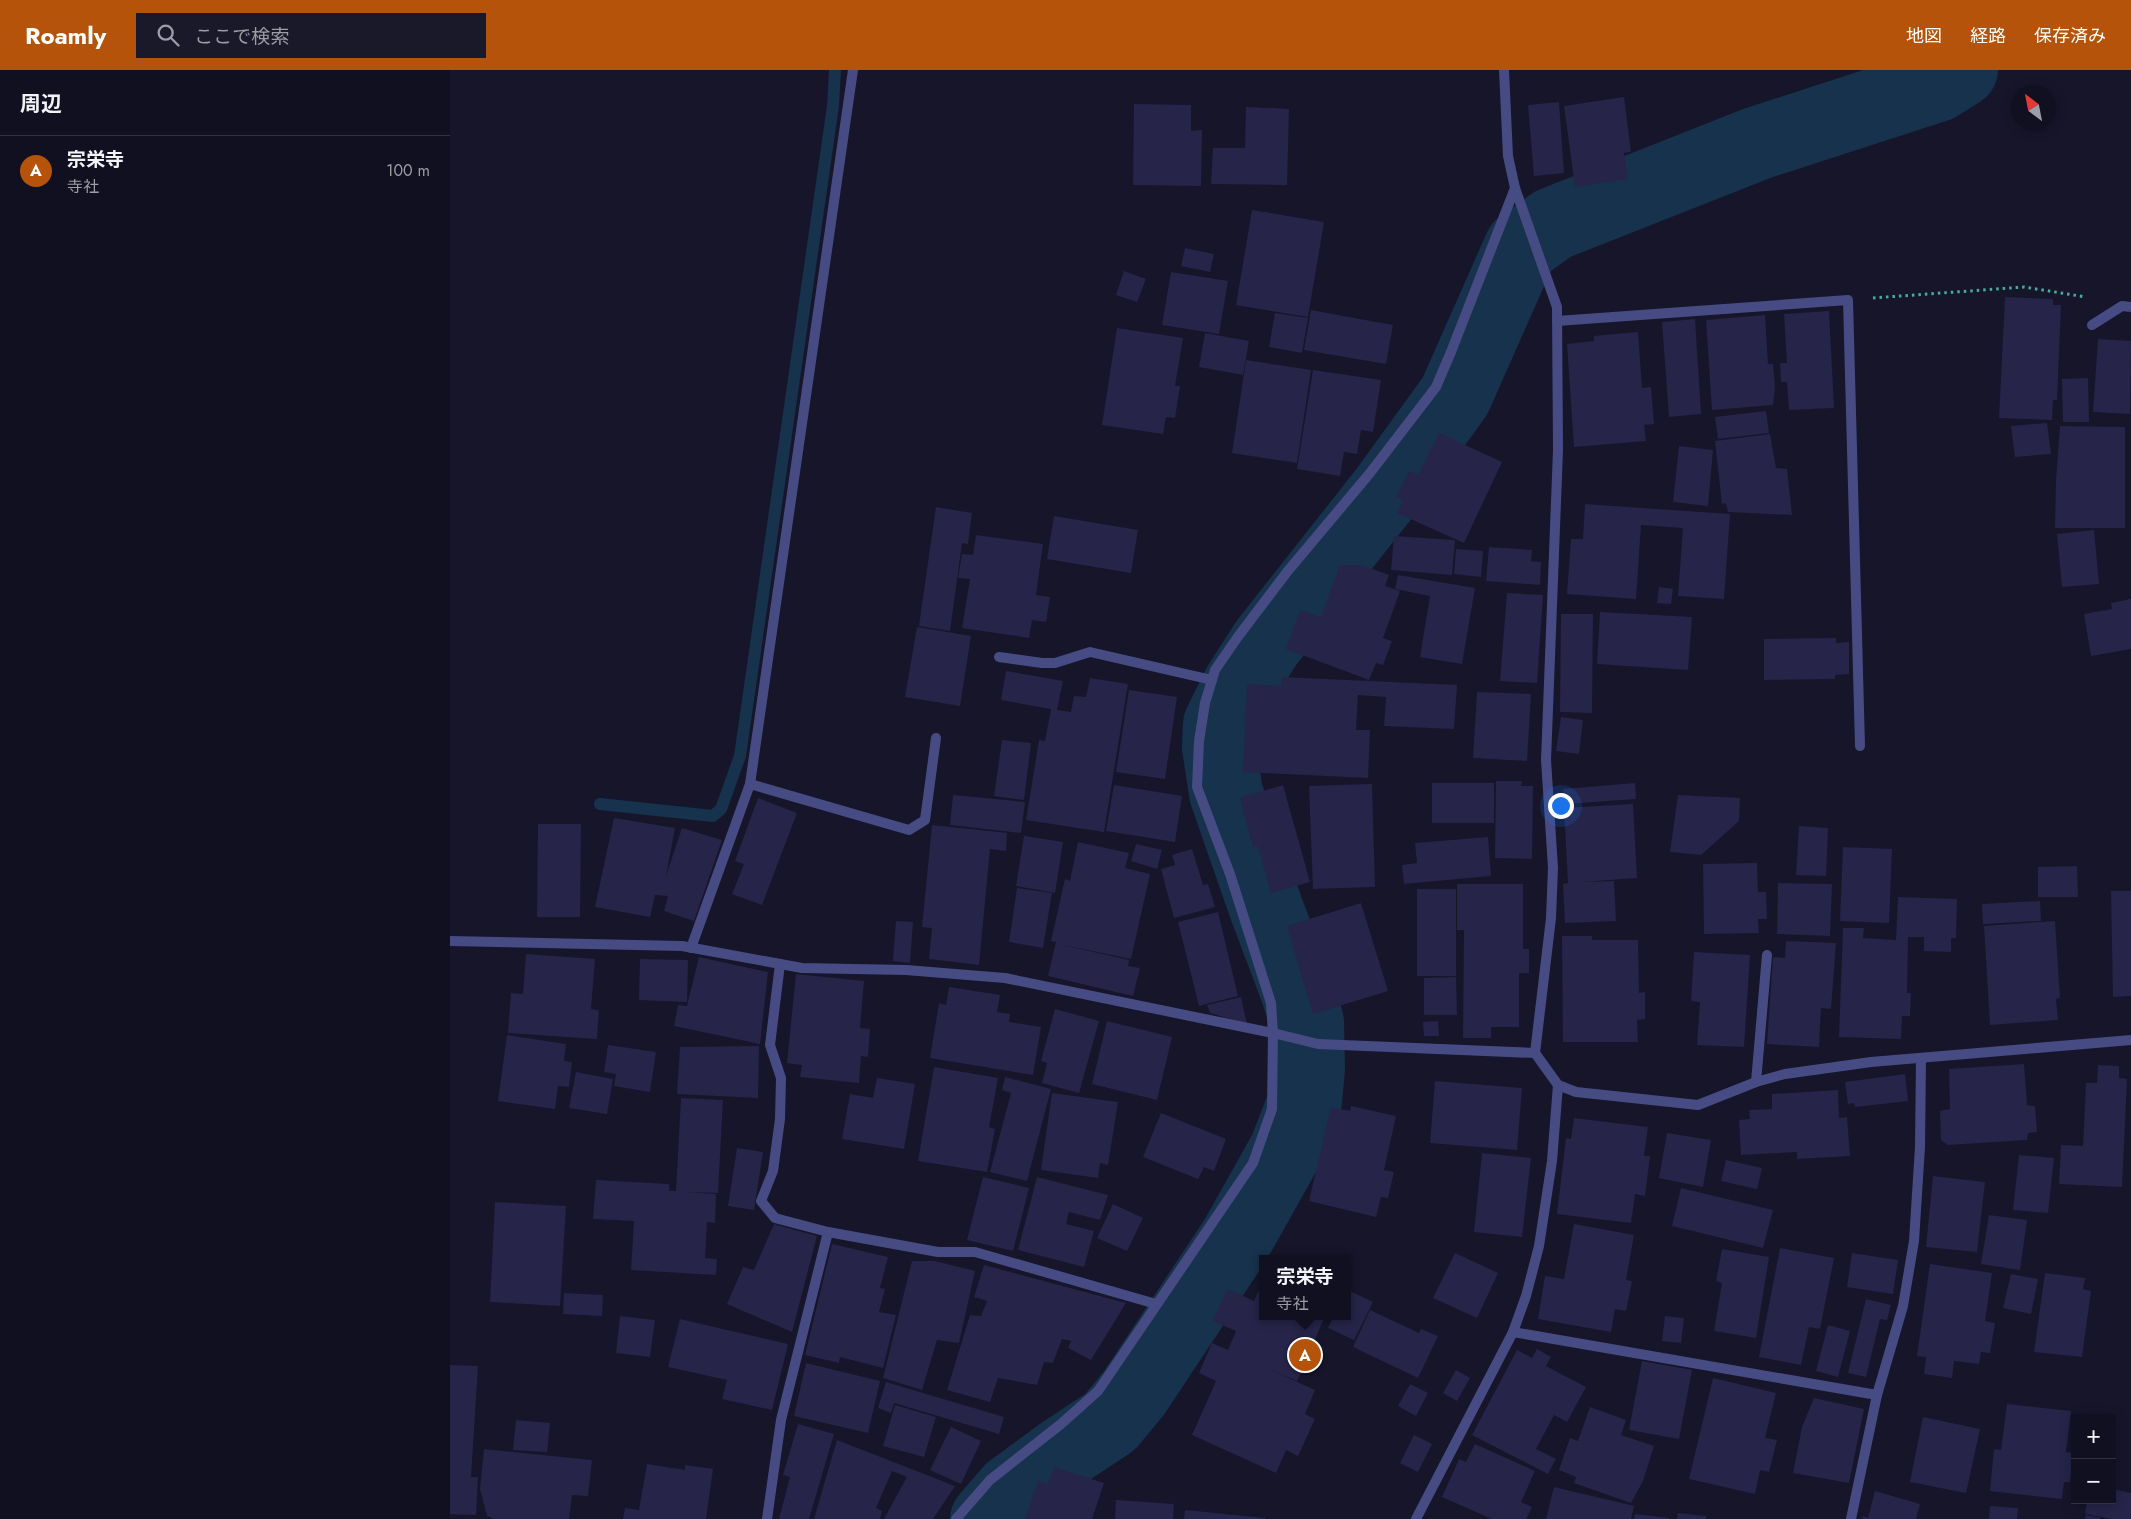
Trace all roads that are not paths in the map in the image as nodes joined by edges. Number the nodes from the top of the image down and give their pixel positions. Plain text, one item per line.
1 (853, 70) edge
2 (1504, 70) edge
3 (1514, 188) junction
4 (2126, 306) edge
5 (1557, 321) junction
6 (2092, 325) dead end
7 (999, 657) dead end
8 (1212, 680) junction
9 (936, 738) dead end
10 (1860, 746) dead end
11 (750, 784) junction
12 (450, 941) edge
13 (691, 948) junction
14 (1767, 955) dead end
15 (780, 964) junction
16 (1273, 1033) junction
17 (2131, 1040) edge
18 (1535, 1053) junction
19 (1921, 1058) junction
20 (1756, 1082) junction
21 (1558, 1085) junction
22 (828, 1232) junction
23 (1156, 1304) junction
24 (1513, 1332) junction
25 (1877, 1396) junction
26 (767, 1519) edge
27 (956, 1519) edge
28 (1416, 1519) edge
29 (1851, 1519) edge

1 - 11 street
2 - 3 street
3 - 5 street
3 - 8 street
4 - 6 street
5 - 10 street
5 - 18 street
7 - 8 street
8 - 16 street
9 - 11 street
11 - 13 street
12 - 13 street
13 - 15 street
14 - 20 street
15 - 16 street
15 - 22 street
16 - 18 street
16 - 23 street
17 - 19 street
18 - 21 street
19 - 20 street
19 - 25 street
20 - 21 street
21 - 24 street
22 - 23 street
22 - 26 street
23 - 27 street
24 - 25 street
24 - 28 street
25 - 29 street

